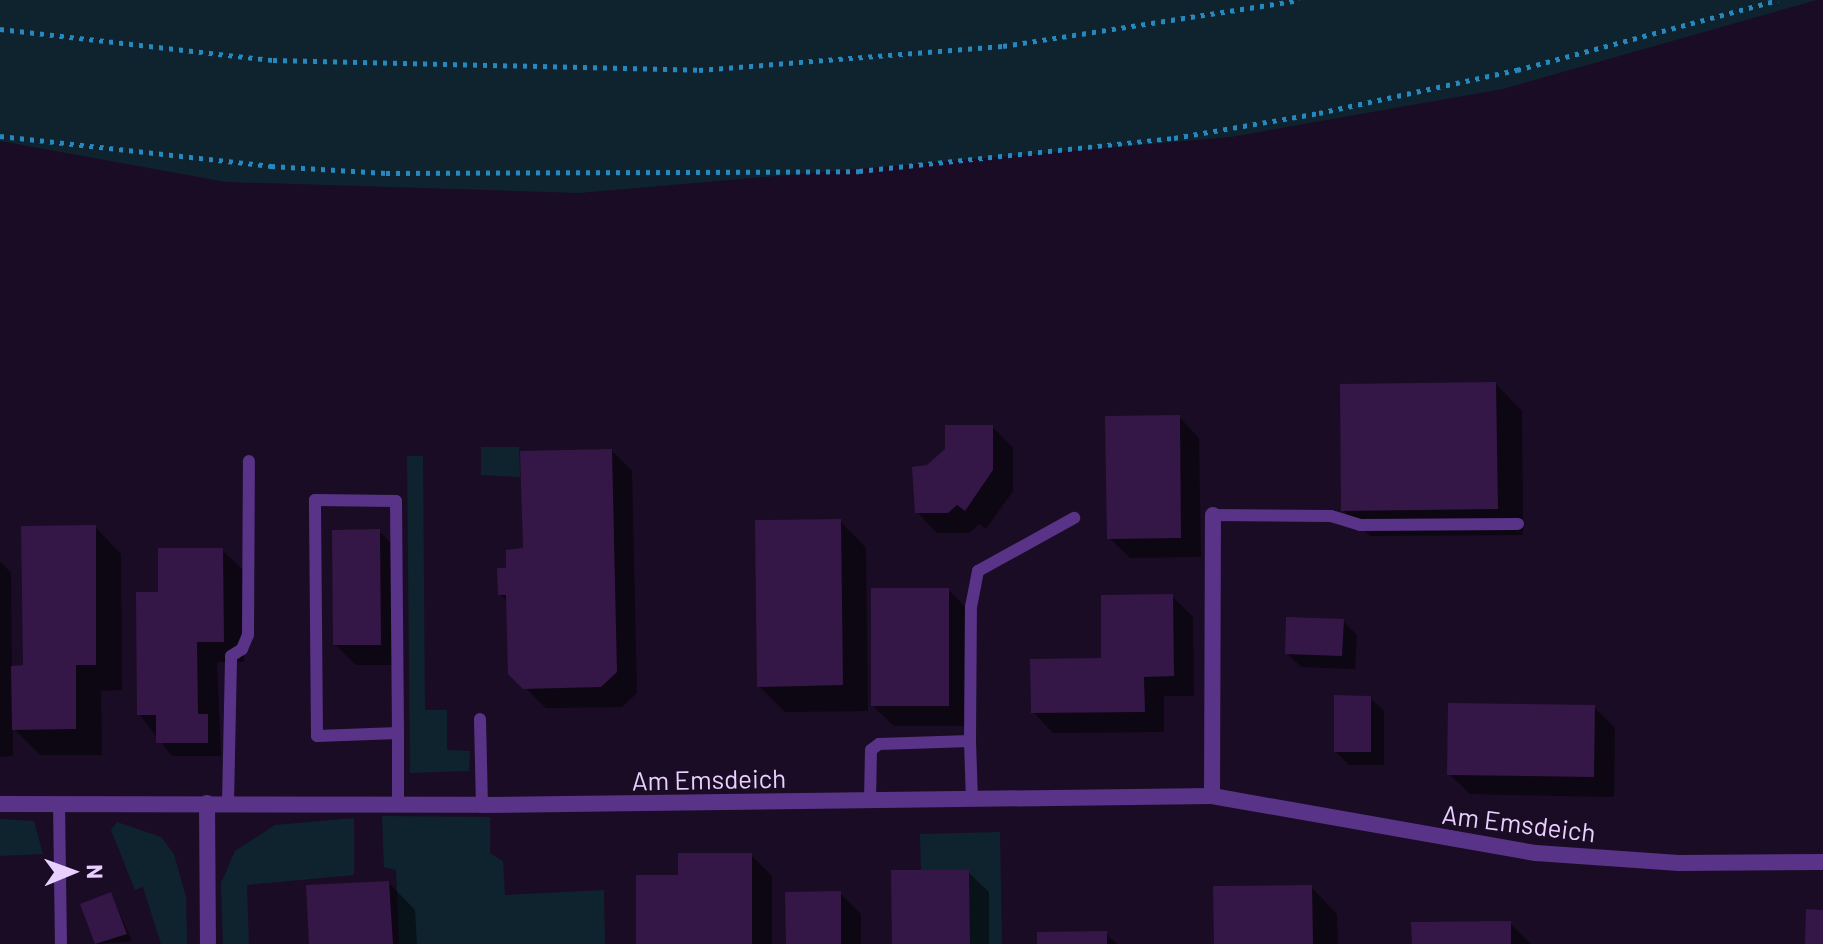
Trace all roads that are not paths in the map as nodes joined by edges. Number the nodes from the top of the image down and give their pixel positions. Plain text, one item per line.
1 (249, 461) dead end
2 (1213, 515) joint
3 (1074, 518) dead end
4 (1518, 524) dead end
5 (480, 719) dead end
6 (398, 733) junction
7 (970, 741) junction
8 (1212, 796) junction
9 (972, 800) junction
10 (870, 801) junction
11 (59, 803) junction
12 (207, 803) junction
13 (228, 803) junction
14 (0, 804) edge
15 (398, 804) junction
16 (482, 805) junction
17 (1823, 862) edge
18 (61, 944) edge
19 (208, 944) edge

1 - 13 lane
2 - 4 lane
2 - 8 street
3 - 7 lane
5 - 16 lane
6 - 6 lane
6 - 15 lane
7 - 9 lane
7 - 10 lane
8 - 9 street, Am Emsdeich
8 - 17 street, Am Emsdeich
9 - 10 street, Am Emsdeich
10 - 16 street, Am Emsdeich
11 - 12 street, Am Emsdeich
11 - 14 street, Am Emsdeich
11 - 18 lane
12 - 13 street, Am Emsdeich
12 - 19 street
13 - 15 street, Am Emsdeich
15 - 16 street, Am Emsdeich

